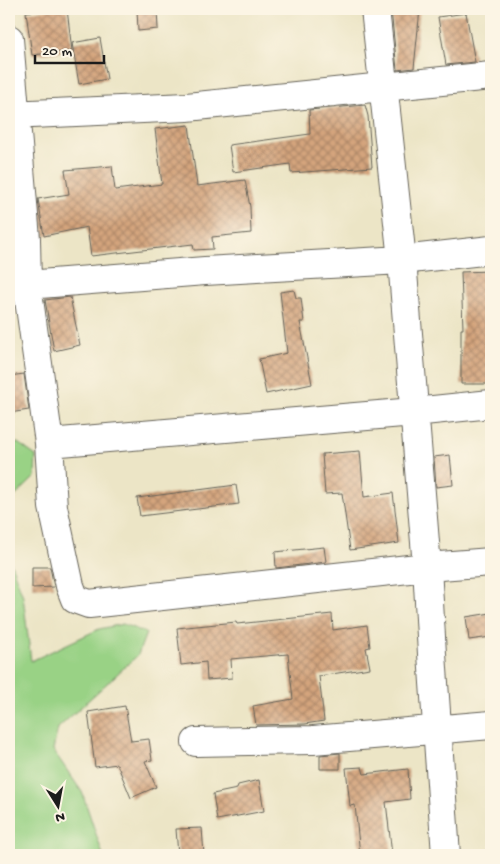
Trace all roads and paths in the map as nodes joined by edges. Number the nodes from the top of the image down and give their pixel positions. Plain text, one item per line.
1 (375, 9) edge
2 (9, 39) edge
3 (491, 76) edge
4 (383, 87) junction
5 (12, 115) edge
6 (491, 250) edge
7 (402, 260) junction
8 (18, 285) edge
9 (491, 404) edge
10 (414, 412) junction
11 (49, 443) junction
12 (491, 562) edge
13 (427, 567) junction
14 (491, 725) edge
15 (438, 730) junction
16 (196, 742) dead end
17 (446, 855) edge

1 - 4 street
2 - 5 street
3 - 4 street
4 - 5 street
4 - 7 street
5 - 8 street
6 - 7 street
7 - 8 street
7 - 10 street
8 - 11 street
9 - 10 street
10 - 11 street
10 - 13 street
11 - 13 street
12 - 13 street
13 - 15 street
14 - 15 street
15 - 16 street
15 - 17 street

